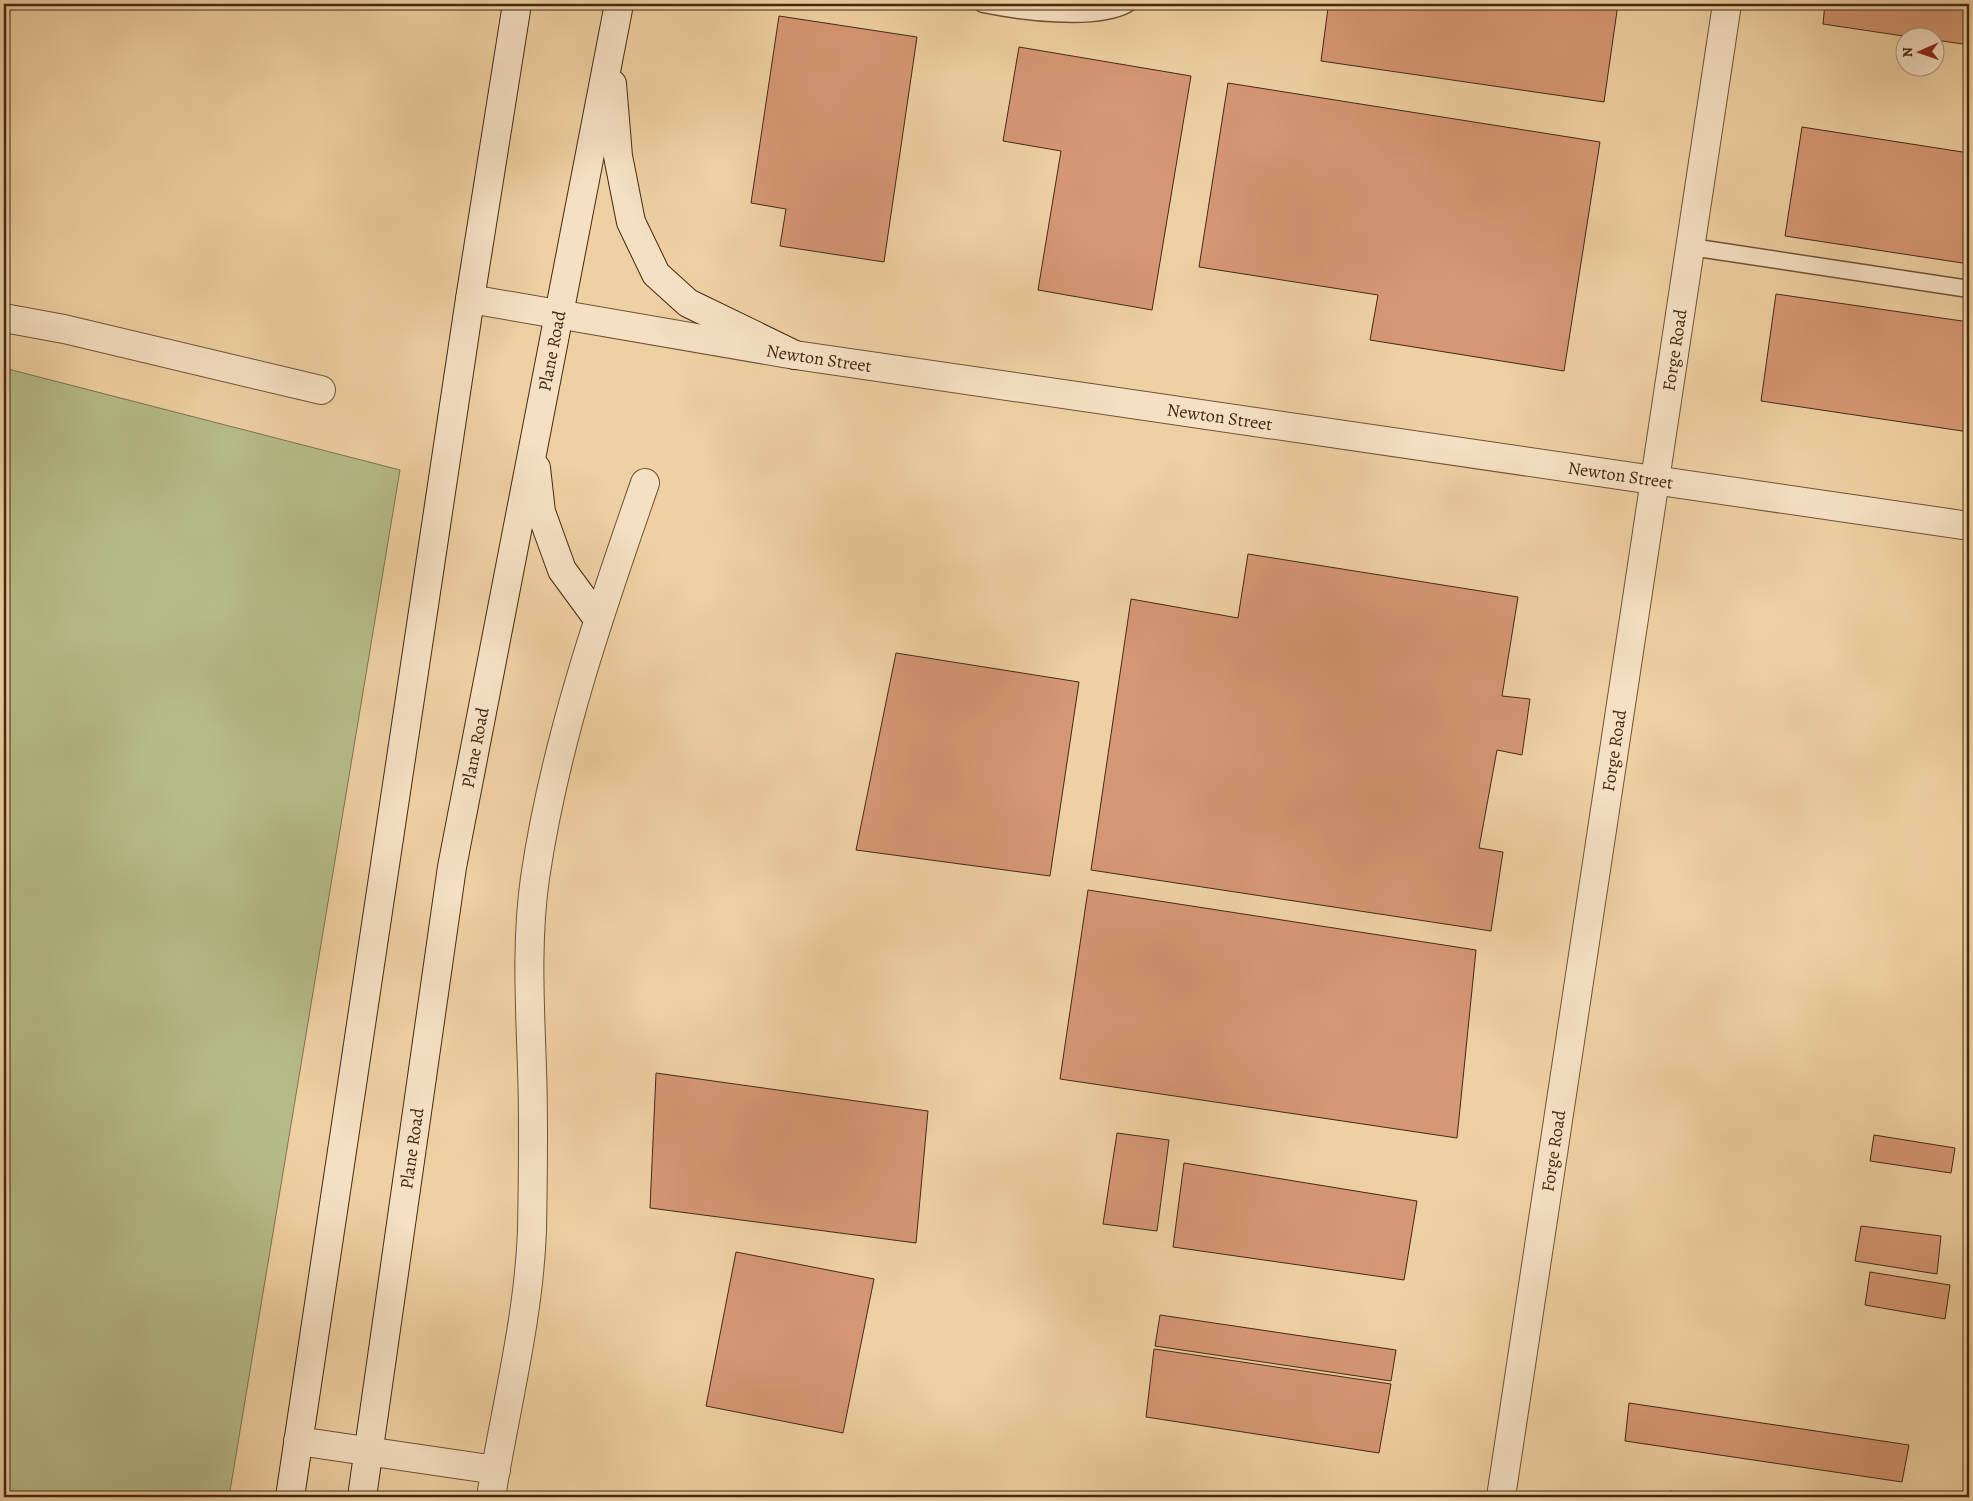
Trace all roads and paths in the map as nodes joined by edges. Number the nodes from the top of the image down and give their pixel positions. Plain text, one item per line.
1 (517, 4) edge
2 (618, 4) edge
3 (983, 4) edge
4 (1127, 4) edge
5 (1727, 4) edge
6 (610, 47) junction
7 (1691, 247) junction
8 (1969, 289) edge
9 (470, 299) junction
10 (558, 314) junction
11 (4, 318) edge
12 (795, 355) junction
13 (321, 390) dead end
14 (534, 432) junction
15 (1654, 479) junction
16 (644, 483) dead end
17 (1969, 526) edge
18 (598, 619) junction
19 (298, 1441) junction
20 (369, 1451) junction
21 (496, 1470) junction
22 (290, 1497) edge
23 (362, 1497) edge
24 (491, 1497) edge
25 (1501, 1497) edge

1 - 9 street
2 - 6 street, Plane Road
3 - 4 lane
5 - 7 street, Forge Road
6 - 10 street, Plane Road
6 - 12 street
7 - 8 lane
7 - 15 street, Forge Road
9 - 10 street, Newton Street
9 - 19 street
10 - 12 street, Newton Street
10 - 14 street, Plane Road
11 - 13 street
12 - 15 street, Newton Street
14 - 18 street
14 - 20 street, Plane Road
15 - 17 street, Newton Street
15 - 25 street, Forge Road
16 - 18 street
18 - 21 street
19 - 20 street
19 - 22 street
20 - 21 street
20 - 23 street, Plane Road
21 - 24 street

